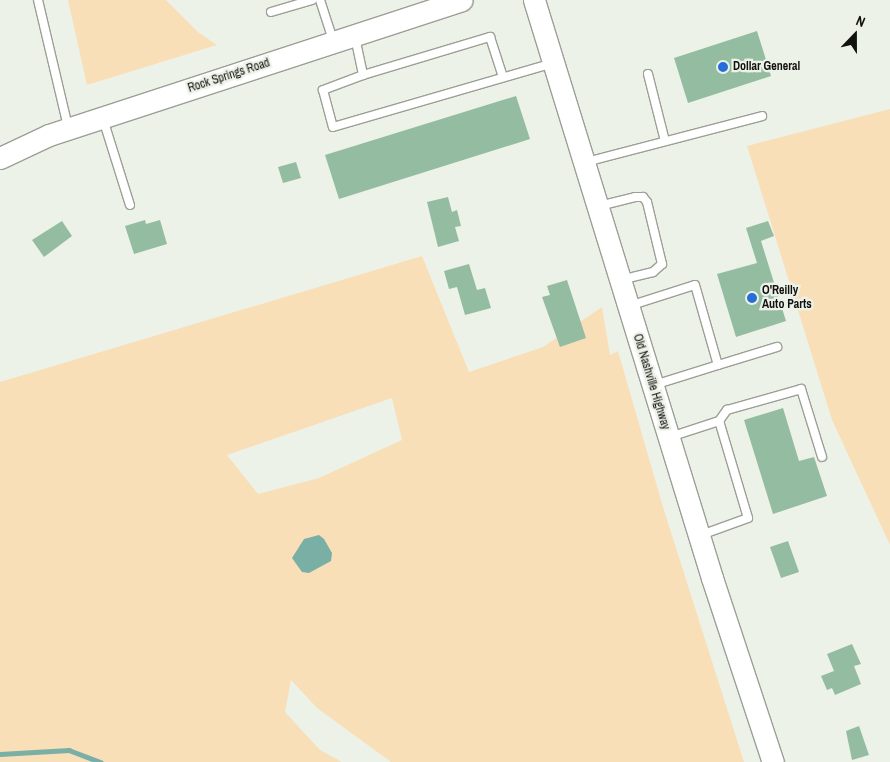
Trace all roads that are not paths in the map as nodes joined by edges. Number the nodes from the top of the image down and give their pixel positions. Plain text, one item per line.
1 (38, 0) edge
2 (312, 0) edge
3 (320, 0) edge
4 (461, 0) edge
5 (534, 0) edge
6 (271, 12) dead end
7 (354, 35) junction
8 (333, 42) junction
9 (553, 63) junction
10 (648, 74) dead end
11 (363, 75) junction
12 (503, 77) junction
13 (762, 116) dead end
14 (103, 118) junction
15 (68, 128) junction
16 (665, 141) junction
17 (0, 158) edge
18 (584, 162) junction
19 (130, 205) dead end
20 (597, 206) junction
21 (619, 280) junction
22 (628, 307) junction
23 (777, 347) dead end
24 (718, 365) junction
25 (652, 386) junction
26 (718, 421) junction
27 (668, 438) junction
28 (822, 456) dead end
29 (699, 536) junction
30 (773, 762) edge

1 - 15 lane
2 - 6 lane
3 - 8 lane
4 - 7 main road, Rock Springs Road
5 - 9 main road, Old Nashville Highway
7 - 8 main road, Rock Springs Road
7 - 11 lane
8 - 14 main road, Rock Springs Road
9 - 12 lane
9 - 18 main road, Old Nashville Highway
10 - 16 lane
11 - 12 lane
11 - 12 lane
13 - 16 lane
14 - 15 main road, Rock Springs Road
14 - 19 lane
15 - 17 main road, Rock Springs Road
16 - 18 lane
18 - 20 main road, Old Nashville Highway
20 - 21 main road, Old Nashville Highway
20 - 21 lane
21 - 22 main road, Old Nashville Highway
22 - 24 lane
22 - 25 main road, Old Nashville Highway
23 - 24 lane
24 - 25 lane
25 - 27 main road, Old Nashville Highway
26 - 27 lane
26 - 28 lane
26 - 29 lane
27 - 29 main road, Old Nashville Highway
29 - 30 main road, Old Nashville Highway

